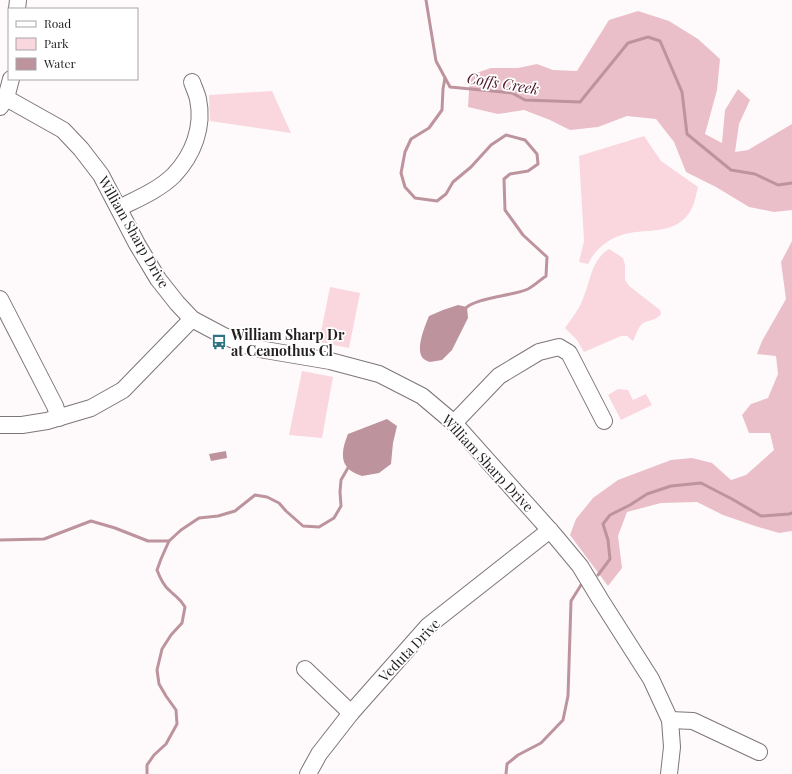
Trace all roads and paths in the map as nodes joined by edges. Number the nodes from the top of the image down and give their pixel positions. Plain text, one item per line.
1 (11, 80) edge
2 (192, 82) dead end
3 (3, 102) edge
4 (119, 208) junction
5 (0, 299) edge
6 (192, 319) junction
7 (59, 418) junction
8 (604, 421) dead end
9 (454, 422) junction
10 (0, 425) edge
11 (550, 530) junction
12 (305, 669) dead end
13 (351, 712) junction
14 (670, 720) junction
15 (759, 752) dead end
16 (308, 774) edge
17 (669, 774) edge

1 - 3 street
2 - 4 street
3 - 4 street, William Sharp Drive
4 - 6 street, William Sharp Drive
5 - 7 street
6 - 7 street
6 - 9 street, William Sharp Drive
7 - 10 street
8 - 9 street
9 - 11 street, William Sharp Drive
11 - 13 street, Veduta Drive
11 - 14 street, William Sharp Drive
12 - 13 street
13 - 16 street, Veduta Drive
14 - 15 street
14 - 17 street, William Sharp Drive

